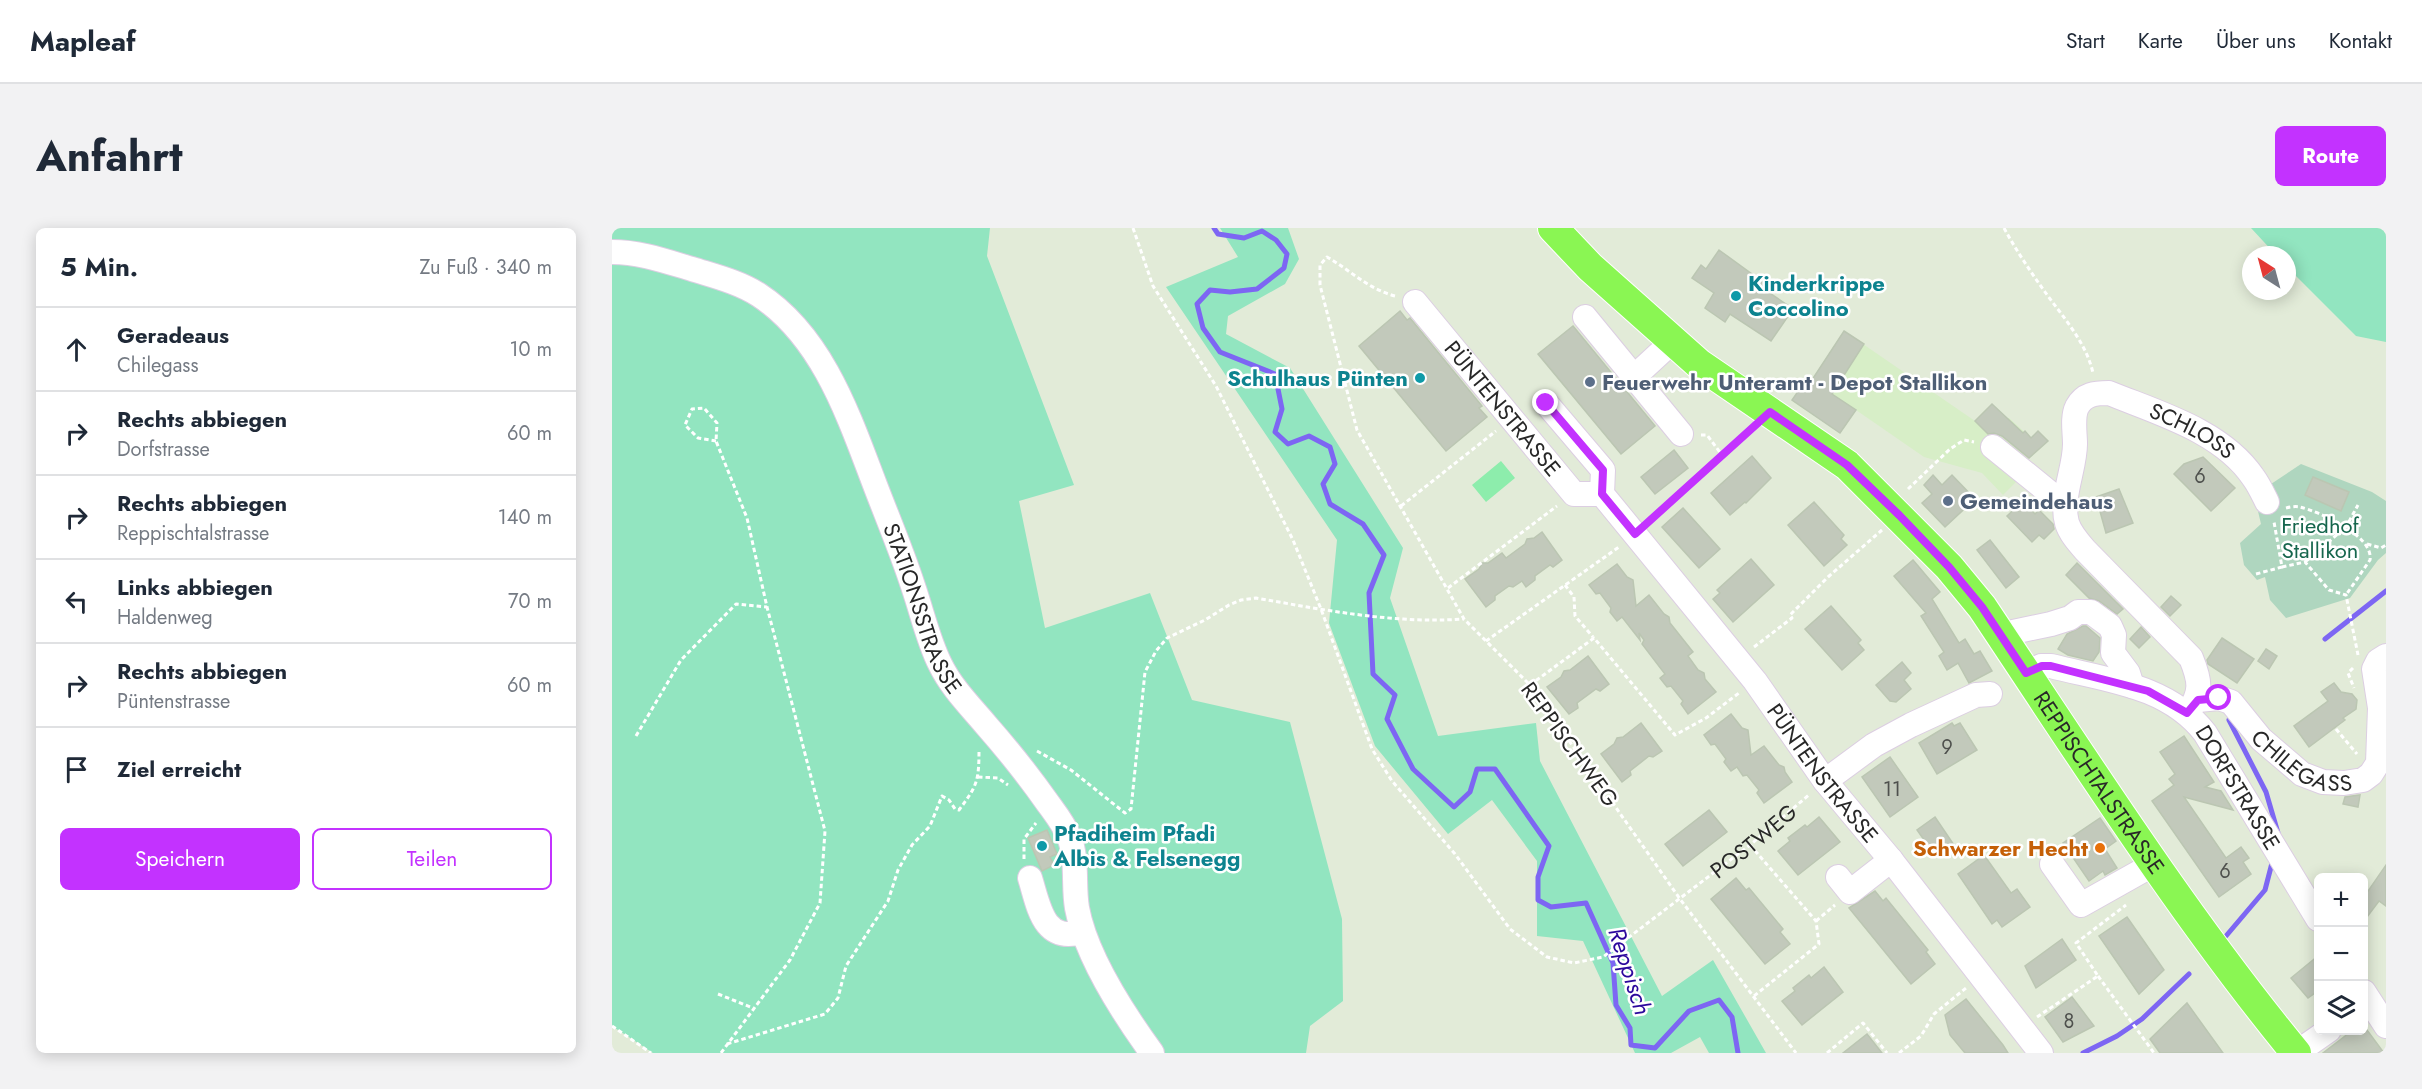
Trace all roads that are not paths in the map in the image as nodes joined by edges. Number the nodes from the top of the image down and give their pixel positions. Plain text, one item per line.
1 (1553, 228) edge
2 (613, 252) edge
3 (1415, 302) road end
4 (1585, 317) dead end
5 (1673, 341) junction
6 (1634, 377) junction
7 (1546, 403) dead end
8 (1681, 434) road end
9 (1985, 445) road end
10 (1602, 494) junction
11 (2066, 506) junction
12 (2274, 510) road end
13 (2003, 639) junction
14 (2386, 656) edge
15 (2026, 673) junction
16 (2132, 686) junction
17 (1989, 694) dead end
18 (2193, 706) junction
19 (1825, 781) junction
20 (1891, 860) junction
21 (2052, 864) dead end
22 (2154, 864) junction
23 (1838, 877) dead end
24 (1030, 878) road end
25 (2314, 911) edge
26 (1082, 932) junction
27 (2368, 998) edge
28 (2386, 1026) edge
29 (2322, 1035) edge
30 (1152, 1053) edge
31 (2041, 1053) edge
32 (2296, 1053) edge

1 - 5 main road, REPPISCHTALSTRASSE
2 - 26 street, STATIONSSTRASSE
3 - 10 street, PÜNTENSTRASSE
4 - 6 street
5 - 6 street
5 - 13 main road, REPPISCHTALSTRASSE
6 - 8 street
7 - 10 street, PÜNTENSTRASSE
9 - 11 street
10 - 19 street, PÜNTENSTRASSE
11 - 12 street, SCHLOSS
11 - 18 street
13 - 15 main road, REPPISCHTALSTRASSE
13 - 16 street
14 - 18 street, CHILEGASS
15 - 16 street, DORFSTRASSE
15 - 22 main road, REPPISCHTALSTRASSE
16 - 18 street, DORFSTRASSE
17 - 19 street
18 - 25 street, DORFSTRASSE
19 - 20 street, PÜNTENSTRASSE
20 - 23 street
20 - 31 street, PÜNTENSTRASSE
21 - 22 street
22 - 32 main road, REPPISCHTALSTRASSE
24 - 26 street
26 - 30 street, STATIONSSTRASSE
27 - 28 street
29 - 32 street

